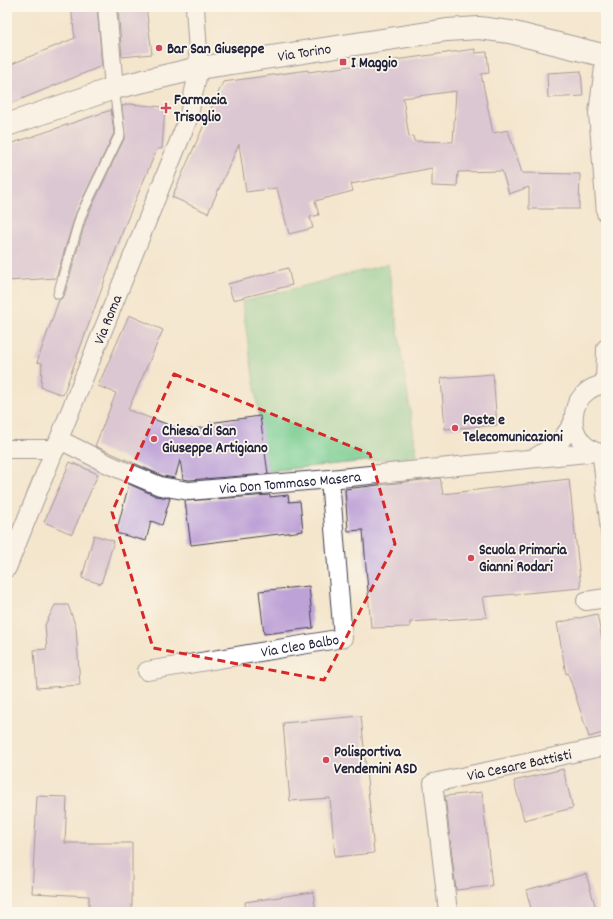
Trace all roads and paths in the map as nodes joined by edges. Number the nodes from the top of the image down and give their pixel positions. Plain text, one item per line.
1 (107, 7) edge
2 (196, 7) edge
3 (606, 54) edge
4 (199, 68) junction
5 (114, 88) junction
6 (7, 125) edge
7 (606, 213) edge
8 (58, 294) dead end
9 (606, 348) edge
10 (605, 384) edge
11 (574, 423) junction
12 (58, 445) junction
13 (7, 449) edge
14 (602, 453) edge
15 (530, 460) junction
16 (330, 479) junction
17 (606, 536) edge
18 (7, 568) edge
19 (606, 598) edge
20 (586, 601) dead end
21 (148, 671) dead end
22 (606, 746) edge
23 (448, 912) edge

1 - 5 street
2 - 4 street, Via Roma
3 - 4 main road, Via Torino
3 - 7 street
4 - 5 main road, Via Torino
4 - 12 street, Via Roma
5 - 6 main road, Via Torino
5 - 8 lane
9 - 10 street
10 - 11 street
11 - 14 street
11 - 15 street, Via Don Tommaso Masera
12 - 13 street
12 - 16 street, Via Don Tommaso Masera
12 - 18 street, Via Roma
14 - 15 street, Via Don Tommaso Masera
14 - 17 lane
15 - 16 street, Via Don Tommaso Masera
16 - 21 street, Via Cleo Balbo
19 - 20 street
22 - 23 street, Via Cesare Battisti

